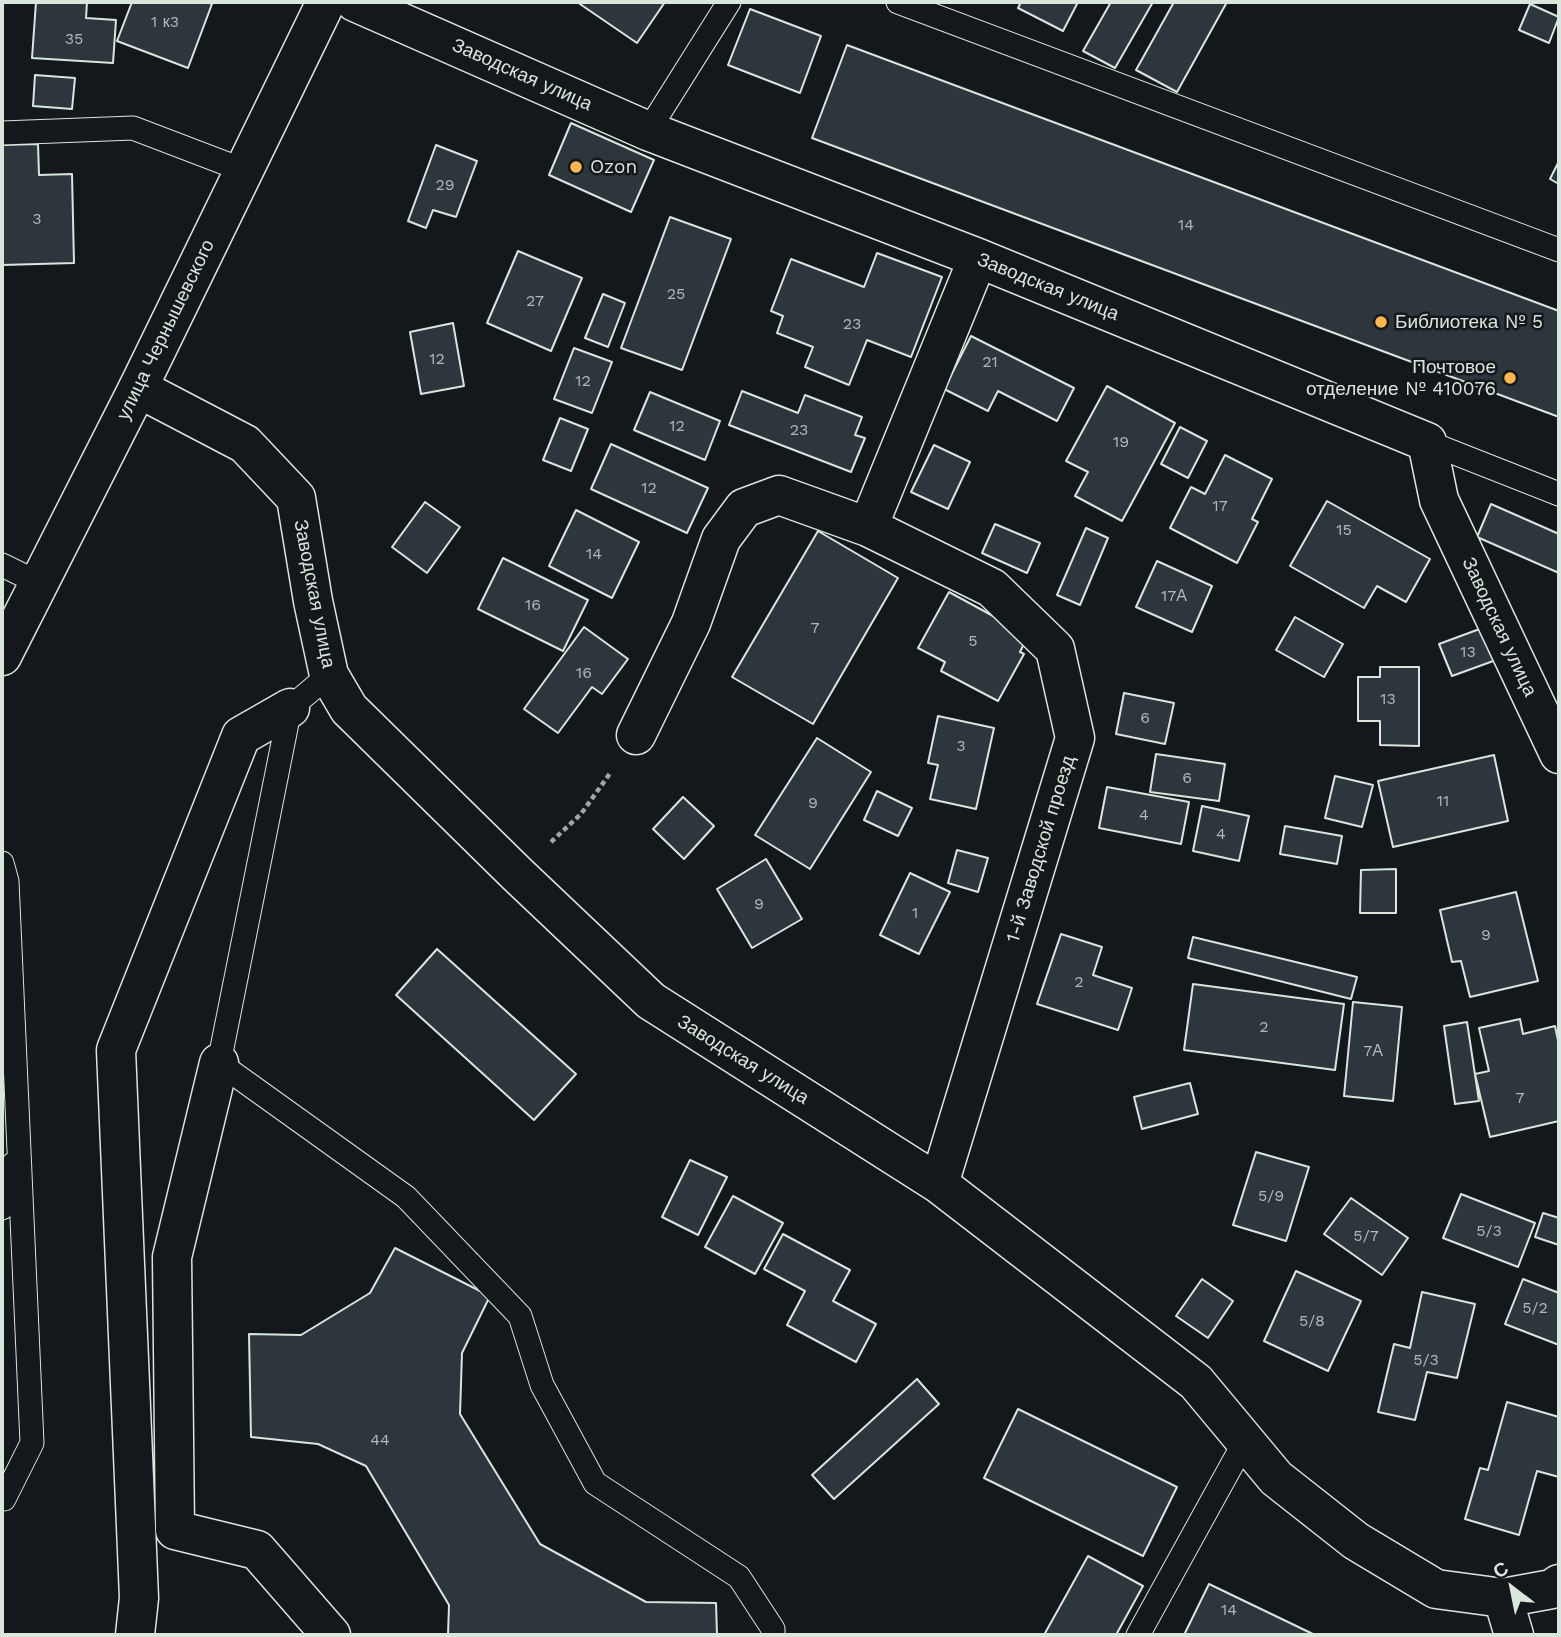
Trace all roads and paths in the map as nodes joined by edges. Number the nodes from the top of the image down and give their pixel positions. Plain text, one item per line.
1 (326, 2) edge
2 (355, 2) edge
3 (729, 2) edge
4 (898, 2) edge
5 (648, 131) junction
6 (2, 133) edge
7 (243, 170) junction
8 (1559, 250) edge
9 (978, 258) junction
10 (138, 388) junction
11 (1427, 442) junction
12 (1559, 494) edge
13 (868, 527) junction
14 (2, 565) edge
15 (39, 583) junction
16 (2, 656) edge
17 (329, 675) junction
18 (290, 708) junction
19 (636, 735) joint
20 (1559, 754) edge
21 (2, 863) edge
22 (517, 874) junction
23 (219, 1063) junction
24 (9, 1080) edge
25 (19, 1138) junction
26 (939, 1184) junction
27 (2, 1208) edge
28 (1245, 1441) junction
29 (2, 1499) edge
30 (1559, 1584) edge
31 (1503, 1598) junction
32 (135, 1635) edge
33 (331, 1635) edge
34 (773, 1635) edge
35 (1138, 1635) edge
36 (1514, 1635) edge

1 - 7 street, улица Чернышевского
2 - 5 street, Заводская улица
3 - 5 lane
4 - 8 lane
5 - 9 street, Заводская улица
6 - 7 lane
7 - 10 street, улица Чернышевского
9 - 11 street, Заводская улица
9 - 13 street
10 - 15 street, улица Чернышевского
10 - 17 street, Заводская улица
11 - 12 lane
11 - 20 street, Заводская улица
13 - 19 street, 1-й Заводской проезд
13 - 26 street, 1-й Заводской проезд
14 - 15 lane
15 - 16 street, улица Чернышевского
17 - 18 lane
17 - 22 street, Заводская улица
18 - 23 lane
18 - 32 street
19 - 22 path
21 - 24 lane
22 - 26 street, Заводская улица
23 - 33 street
23 - 34 lane
24 - 25 lane
25 - 27 lane
25 - 29 lane
26 - 28 street, Заводская улица
28 - 31 street, Заводская улица
28 - 35 lane
30 - 31 street, Заводская улица
31 - 36 street

